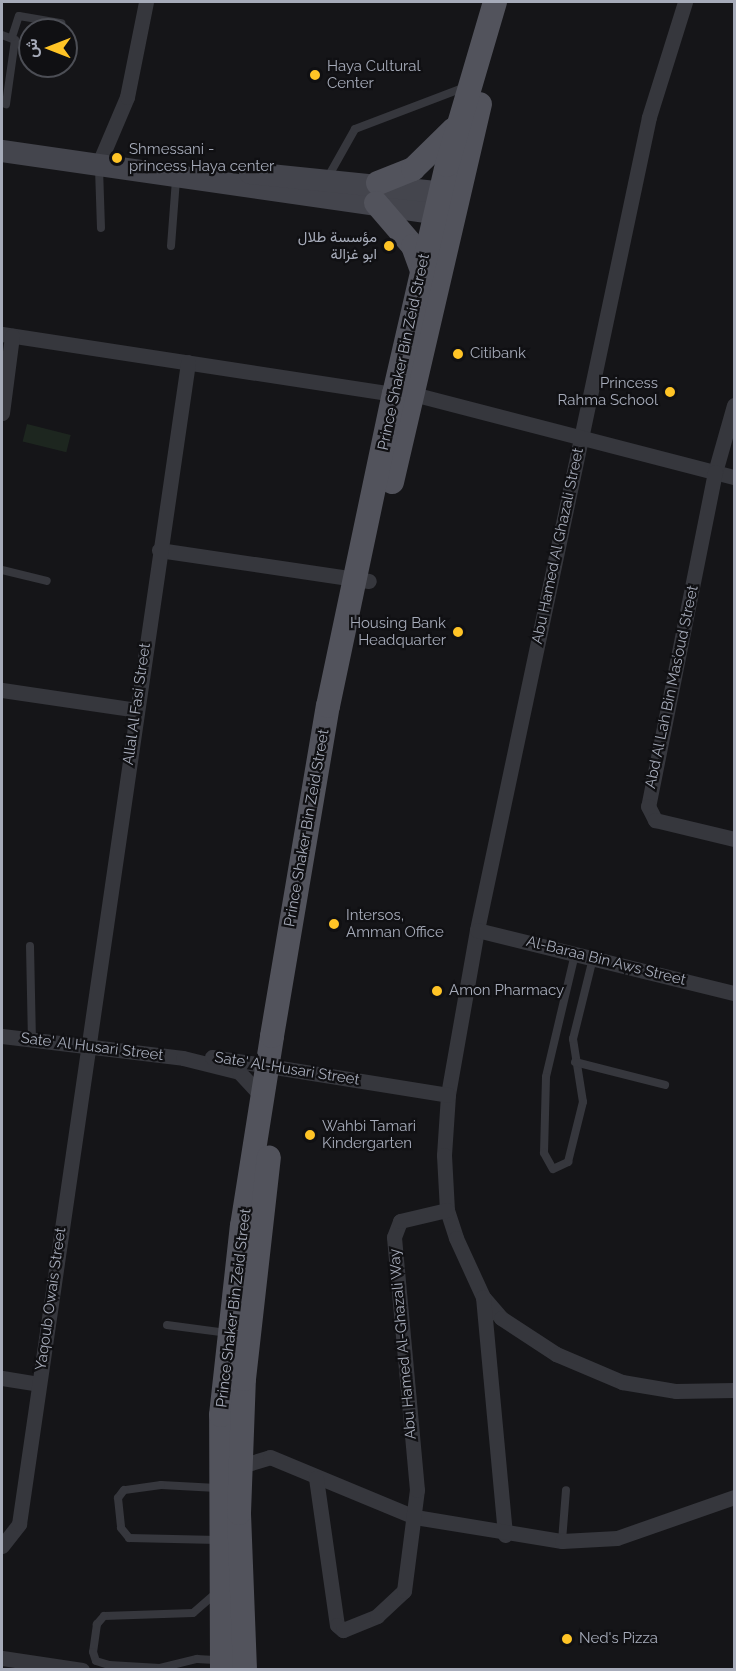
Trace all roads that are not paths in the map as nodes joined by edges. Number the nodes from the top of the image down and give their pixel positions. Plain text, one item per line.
1 (146, 2) edge
2 (495, 2) edge
3 (511, 2) edge
4 (685, 2) edge
5 (18, 19) edge
6 (2, 35) edge
7 (12, 37) junction
8 (469, 84) junction
9 (6, 104) dead end
10 (457, 125) junction
11 (2, 151) edge
12 (99, 163) junction
13 (169, 175) junction
14 (328, 177) junction
15 (377, 193) junction
16 (447, 203) junction
17 (100, 228) dead end
18 (171, 246) dead end
19 (422, 271) junction
20 (7, 335) edge
21 (188, 362) junction
22 (403, 394) junction
23 (735, 405) edge
24 (2, 413) edge
25 (581, 437) junction
26 (715, 472) junction
27 (735, 477) edge
28 (159, 550) junction
29 (2, 570) edge
30 (362, 580) junction
31 (47, 581) dead end
32 (2, 690) edge
33 (136, 710) junction
34 (735, 839) edge
35 (477, 930) junction
36 (30, 946) dead end
37 (575, 954) junction
38 (593, 958) junction
39 (735, 993) edge
40 (2, 1035) edge
41 (32, 1039) junction
42 (87, 1045) junction
43 (183, 1058) junction
44 (574, 1062) junction
45 (274, 1068) junction
46 (665, 1085) dead end
47 (448, 1095) junction
48 (262, 1097) junction
49 (447, 1210) junction
50 (483, 1298) junction
51 (167, 1325) dead end
52 (230, 1334) junction
53 (2, 1378) edge
54 (39, 1384) junction
55 (735, 1390) edge
56 (241, 1466) junction
57 (316, 1478) junction
58 (219, 1488) junction
59 (566, 1490) dead end
60 (735, 1497) edge
61 (416, 1517) junction
62 (505, 1535) junction
63 (220, 1540) junction
64 (562, 1541) junction
65 (2, 1546) edge
66 (219, 1590) junction
67 (2, 1658) edge
68 (221, 1667) edge
69 (82, 1670) edge
70 (246, 1670) edge

1 - 12 street
2 - 8 main road, Prince Shaker Bin Zeid Street
3 - 16 main road, Prince Shaker Bin Zeid Street
4 - 25 street, Abu Hamed Al Ghazali Street
5 - 7 lane
6 - 7 lane
7 - 9 lane
8 - 10 main road, Prince Shaker Bin Zeid Street
8 - 14 lane
10 - 15 main road
10 - 16 main road, Prince Shaker Bin Zeid Street
11 - 12 street
12 - 13 street
12 - 17 lane
13 - 14 street
13 - 15 street
13 - 18 lane
14 - 15 street
15 - 16 street
15 - 19 main road
16 - 19 main road, Prince Shaker Bin Zeid Street
16 - 22 main road, Prince Shaker Bin Zeid Street
19 - 22 main road, Prince Shaker Bin Zeid Street
20 - 21 street
20 - 24 street
21 - 22 street
21 - 28 street, Allal Al Fasi Street
22 - 25 street
22 - 30 main road, Prince Shaker Bin Zeid Street
23 - 26 street
25 - 26 street
25 - 35 street, Abu Hamed Al Ghazali Street
26 - 27 street
26 - 34 street, Abd Al Lah Bin Mas’oud Street
28 - 30 street
28 - 33 street, Allal Al Fasi Street
29 - 31 lane
30 - 45 main road, Prince Shaker Bin Zeid Street
32 - 33 street
33 - 42 street, Allal Al Fasi Street
35 - 37 street, Al-Baraa Bin Aws Street
35 - 47 street, Abu Hamed Al Ghazali Street
36 - 41 lane
37 - 38 street, Al-Baraa Bin Aws Street
37 - 44 lane
38 - 39 street, Al-Baraa Bin Aws Street
38 - 44 lane
40 - 41 street, Sate' Al Husari Street
41 - 42 street, Sate' Al Husari Street
42 - 43 street, Sate' Al Husari Street
42 - 54 street, Yaqoub Owais Street
43 - 45 street, Sate' Al-Husari Street
43 - 48 street, Sate' Al-Husari Street
44 - 46 lane
45 - 47 street, Sate' Al-Husari Street
45 - 48 main road, Prince Shaker Bin Zeid Street
45 - 56 main road, Prince Shaker Bin Zeid Street
47 - 49 street, Abu Hamed Al Ghazali Street
48 - 52 main road, Prince Shaker Bin Zeid Street
49 - 50 street
49 - 61 street, Abu Hamed Al-Ghazali Way
50 - 55 street
50 - 62 street
51 - 52 lane
52 - 58 main road, Prince Shaker Bin Zeid Street
53 - 54 street
54 - 65 street, Yaqoub Owais Street
56 - 57 street
56 - 70 main road, Prince Shaker Bin Zeid Street
57 - 61 street
57 - 61 street
58 - 63 main road, Prince Shaker Bin Zeid Street
58 - 63 lane
59 - 64 lane
60 - 64 street
61 - 62 street
62 - 64 street
63 - 66 main road, Prince Shaker Bin Zeid Street
66 - 68 main road, Prince Shaker Bin Zeid Street
66 - 68 lane
67 - 69 street

